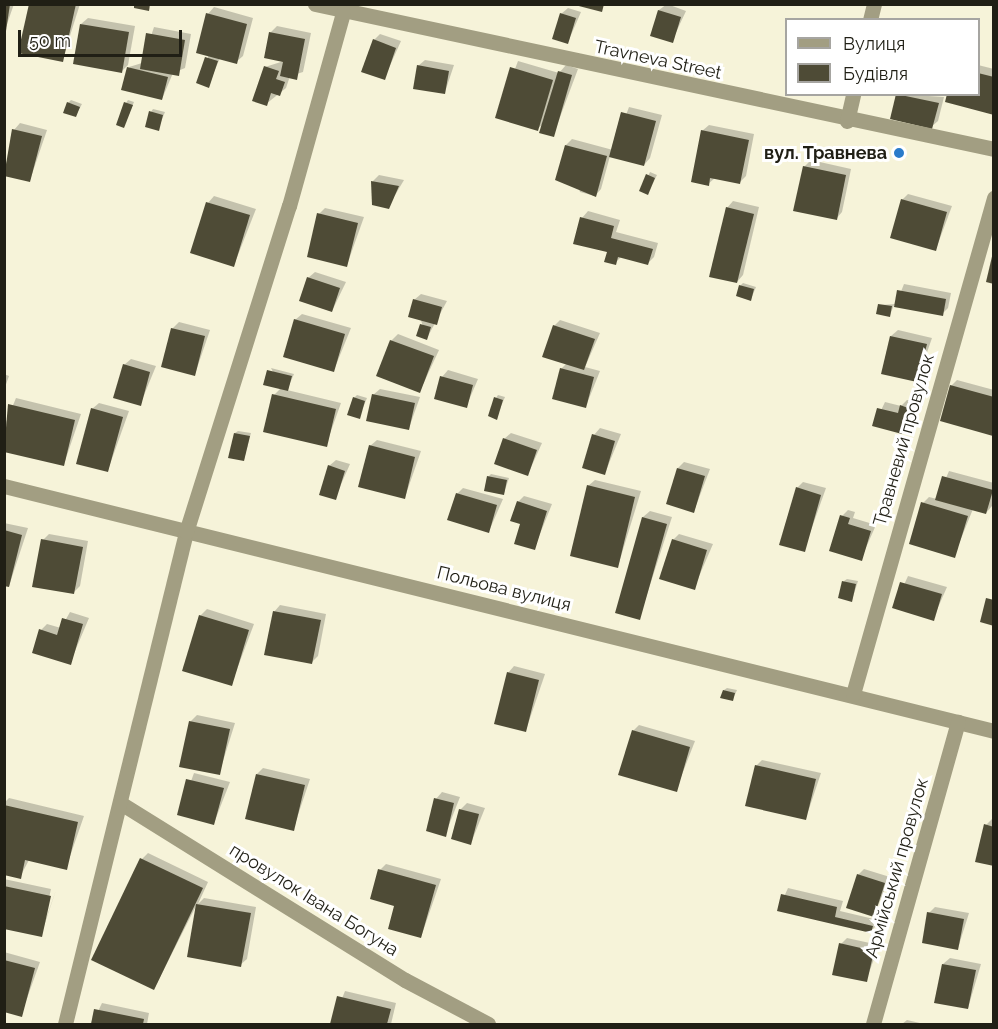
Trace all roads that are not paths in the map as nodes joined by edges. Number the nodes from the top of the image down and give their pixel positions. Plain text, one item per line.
1 (315, 4) edge
2 (343, 12) junction
3 (853, 96) edge
4 (847, 121) junction
5 (993, 149) edge
6 (993, 198) edge
7 (4, 486) edge
8 (186, 532) junction
9 (853, 694) junction
10 (958, 722) junction
11 (993, 731) edge
12 (122, 804) junction
13 (65, 1024) edge
14 (488, 1024) edge
15 (873, 1024) edge

1 - 2 street, Travneva Street
2 - 4 street, Travneva Street
2 - 8 street
3 - 4 street
4 - 5 street, Travneva Street
6 - 9 street, Травневий провулок
7 - 8 street, Польова вулиця
8 - 9 street, Польова вулиця
8 - 12 street
9 - 10 street, Польова вулиця
10 - 11 street, Польова вулиця
10 - 15 street, Армійський провулок
12 - 13 street
12 - 14 street, провулок Івана Богуна

